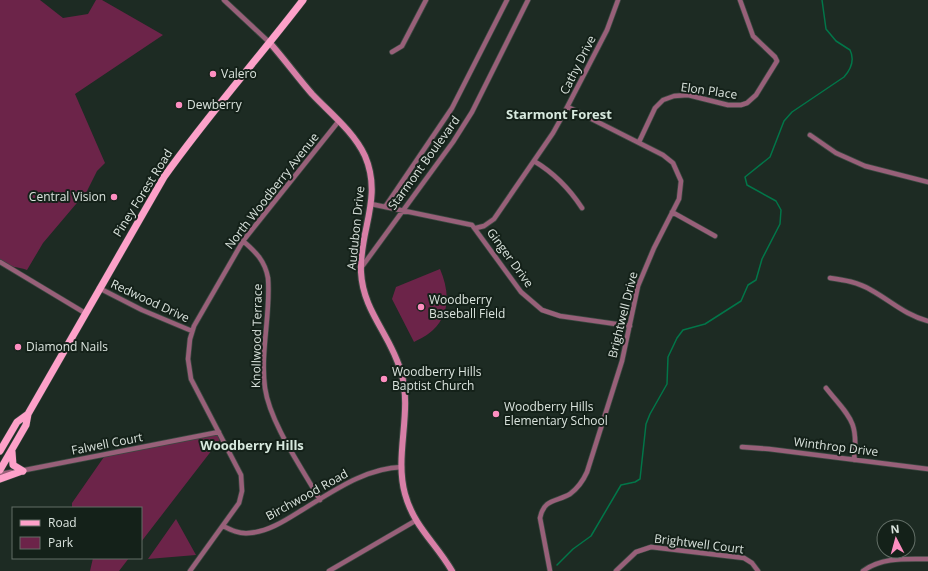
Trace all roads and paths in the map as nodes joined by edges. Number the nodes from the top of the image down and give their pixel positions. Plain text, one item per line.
1 (224, 0) edge
2 (303, 0) edge
3 (426, 0) edge
4 (507, 0) edge
5 (528, 0) edge
6 (618, 0) edge
7 (740, 0) edge
8 (270, 43) junction
9 (392, 52) dead end
10 (568, 107) junction
11 (338, 122) junction
12 (810, 135) dead end
13 (639, 142) junction
14 (534, 161) junction
15 (928, 182) edge
16 (372, 204) junction
17 (385, 207) junction
18 (582, 208) dead end
19 (402, 210) junction
20 (672, 212) junction
21 (476, 228) junction
22 (715, 236) dead end
23 (243, 241) junction
24 (0, 262) edge
25 (361, 268) junction
26 (830, 278) dead end
27 (99, 288) junction
28 (85, 313) junction
29 (928, 321) edge
30 (630, 326) junction
31 (192, 331) junction
32 (826, 388) dead end
33 (28, 414) junction
34 (12, 429) junction
35 (219, 432) junction
36 (742, 447) dead end
37 (13, 448) junction
38 (0, 451) edge
39 (0, 458) edge
40 (854, 460) junction
41 (402, 467) junction
42 (928, 469) edge
43 (1, 471) edge
44 (23, 471) junction
45 (0, 479) edge
46 (320, 500) junction
47 (415, 521) junction
48 (222, 526) junction
49 (928, 559) edge
50 (190, 571) edge
51 (329, 571) edge
52 (452, 571) edge
53 (548, 571) edge
54 (616, 571) edge
55 (758, 571) edge
56 (863, 571) edge

1 - 8 street
2 - 8 main road, Piney Forest Road
3 - 9 street
4 - 17 street, Starmont Boulevard
5 - 19 street, Starmont Boulevard
6 - 10 street, Cathy Drive
7 - 13 street, Elon Place
8 - 11 street, Audubon Drive
8 - 27 main road, Piney Forest Road
10 - 13 street, Brightwell Drive
10 - 14 street, Cathy Drive
11 - 16 street, Audubon Drive
11 - 23 street, North Woodberry Avenue
12 - 15 street
13 - 20 street, Brightwell Drive
14 - 18 street
14 - 21 street, Cathy Drive
16 - 17 street, Ginger Drive
16 - 25 street, Audubon Drive
17 - 19 street, Ginger Drive
19 - 21 street, Ginger Drive
19 - 25 street, Starmont Boulevard
20 - 22 street
20 - 30 street, Brightwell Drive
21 - 30 street, Ginger Drive
23 - 31 street, North Woodberry Avenue
23 - 46 street, Knollwood Terrace
24 - 28 street
25 - 41 street, Audubon Drive
26 - 29 street
27 - 28 main road, Piney Forest Road
27 - 31 street, Redwood Drive
28 - 33 main road, Piney Forest Road
30 - 53 street, Brightwell Drive
31 - 35 street, North Woodberry Avenue
32 - 40 street
33 - 34 main road, Piney Forest Road
33 - 37 main road, Piney Forest Road
34 - 38 main road, Piney Forest Road
34 - 39 main road
35 - 44 street, Falwell Court
35 - 48 street, North Woodberry Avenue
36 - 40 street, Winthrop Drive
37 - 43 main road, Piney Forest Road
37 - 44 main road
40 - 42 street, Winthrop Drive
41 - 46 street, Birchwood Road
41 - 47 street, Audubon Drive
43 - 44 street, Falwell Court
44 - 45 main road
46 - 48 street, Birchwood Road
47 - 51 street
47 - 52 street, Audubon Drive
48 - 50 street, North Woodberry Avenue
49 - 56 street
54 - 55 street, Brightwell Court

